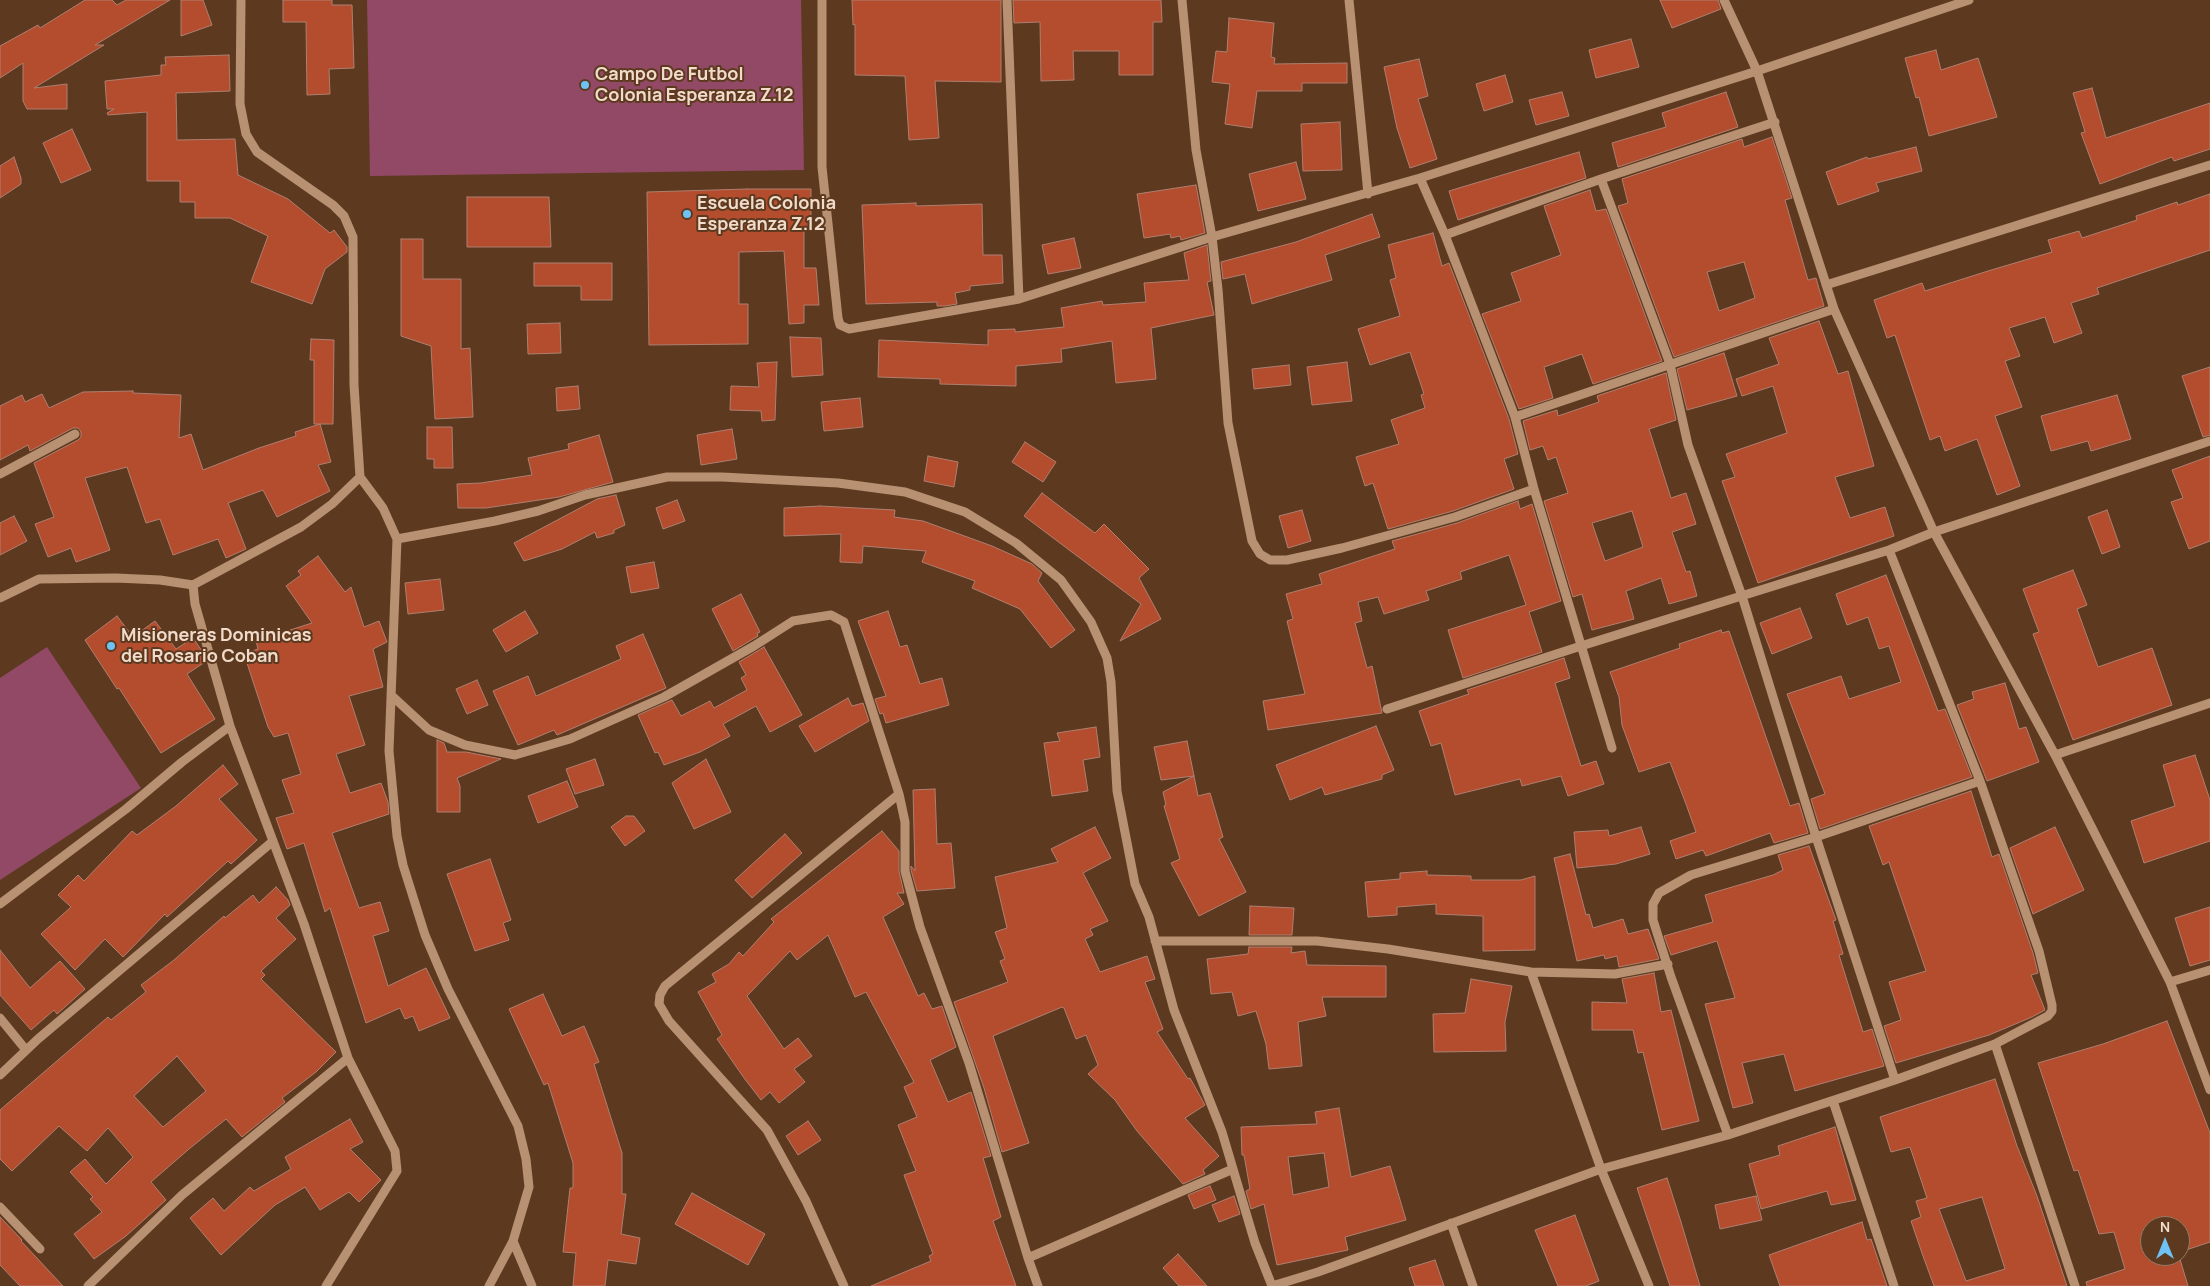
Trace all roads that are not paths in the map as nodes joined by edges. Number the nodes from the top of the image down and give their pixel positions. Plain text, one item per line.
1 (241, 0) edge
2 (822, 0) edge
3 (1007, 0) edge
4 (1182, 0) edge
5 (1349, 0) edge
6 (1724, 0) edge
7 (1969, 0) edge
8 (1757, 71) junction
9 (1774, 122) junction
10 (2210, 165) edge
11 (1420, 178) junction
12 (1601, 179) junction
13 (1368, 194) junction
14 (1445, 234) junction
15 (1212, 237) junction
16 (1826, 285) junction
17 (1019, 299) junction
18 (1834, 309) junction
19 (1670, 364) junction
20 (1515, 418) junction
21 (75, 434) dead end
22 (2210, 441) edge
23 (0, 474) edge
24 (360, 477) junction
25 (1534, 488) junction
26 (1934, 532) junction
27 (397, 539) junction
28 (1888, 550) junction
29 (194, 585) junction
30 (1742, 596) junction
31 (0, 598) edge
32 (1581, 646) junction
33 (391, 695) junction
34 (2210, 703) edge
35 (1387, 709) dead end
36 (230, 726) junction
37 (1612, 748) dead end
38 (2055, 756) junction
39 (1980, 781) junction
40 (899, 794) junction
41 (1816, 837) junction
42 (272, 842) junction
43 (0, 904) edge
44 (1155, 941) junction
45 (1668, 964) junction
46 (2210, 970) edge
47 (1530, 972) junction
48 (2170, 982) junction
49 (0, 1018) edge
50 (1995, 1044) junction
51 (26, 1050) junction
52 (348, 1058) junction
53 (0, 1075) edge
54 (1895, 1080) junction
55 (2210, 1090) edge
56 (1833, 1101) junction
57 (1728, 1135) junction
58 (1232, 1169) junction
59 (1601, 1169) junction
60 (0, 1207) edge
61 (1451, 1223) junction
62 (514, 1241) junction
63 (40, 1249) dead end
64 (1028, 1258) junction
65 (88, 1286) edge
66 (326, 1286) edge
67 (489, 1286) edge
68 (532, 1286) edge
69 (844, 1286) edge
70 (1038, 1286) edge
71 (1272, 1286) edge
72 (1473, 1286) edge
73 (1649, 1286) edge
74 (1894, 1286) edge
75 (2075, 1286) edge

1 - 24 street
2 - 17 street
3 - 17 street
4 - 15 street
5 - 13 street
6 - 8 street
7 - 8 street
8 - 9 street
8 - 11 street
9 - 12 street
9 - 16 street
10 - 16 street
11 - 13 street
11 - 14 street
12 - 14 street
12 - 19 street
13 - 15 street
14 - 20 street
15 - 17 street
15 - 25 street
16 - 18 street
18 - 19 street
18 - 26 street
19 - 20 street
19 - 30 street
20 - 25 street
21 - 23 street
22 - 26 street
24 - 27 street
24 - 29 street
25 - 32 street
26 - 28 street
26 - 38 street
27 - 33 street
27 - 44 street
28 - 30 street
28 - 39 street
29 - 31 street
29 - 36 street
30 - 32 street
30 - 41 street
32 - 35 street
32 - 37 street
33 - 40 street
33 - 62 street
34 - 38 street
36 - 42 street
36 - 43 street
38 - 48 street
39 - 41 street
39 - 50 street
40 - 64 street
40 - 69 street
41 - 45 street
41 - 54 street
42 - 51 street
42 - 52 street
44 - 47 street
44 - 58 street
45 - 47 street
45 - 57 street
46 - 48 street
47 - 59 street
48 - 55 street
49 - 51 street
50 - 54 street
50 - 75 street
51 - 53 street
52 - 65 street
52 - 66 street
54 - 56 street
56 - 57 street
56 - 74 street
57 - 59 street
58 - 64 street
58 - 71 street
59 - 61 street
59 - 73 street
60 - 63 street
61 - 71 street
61 - 72 street
62 - 67 street
62 - 68 street
64 - 70 street

